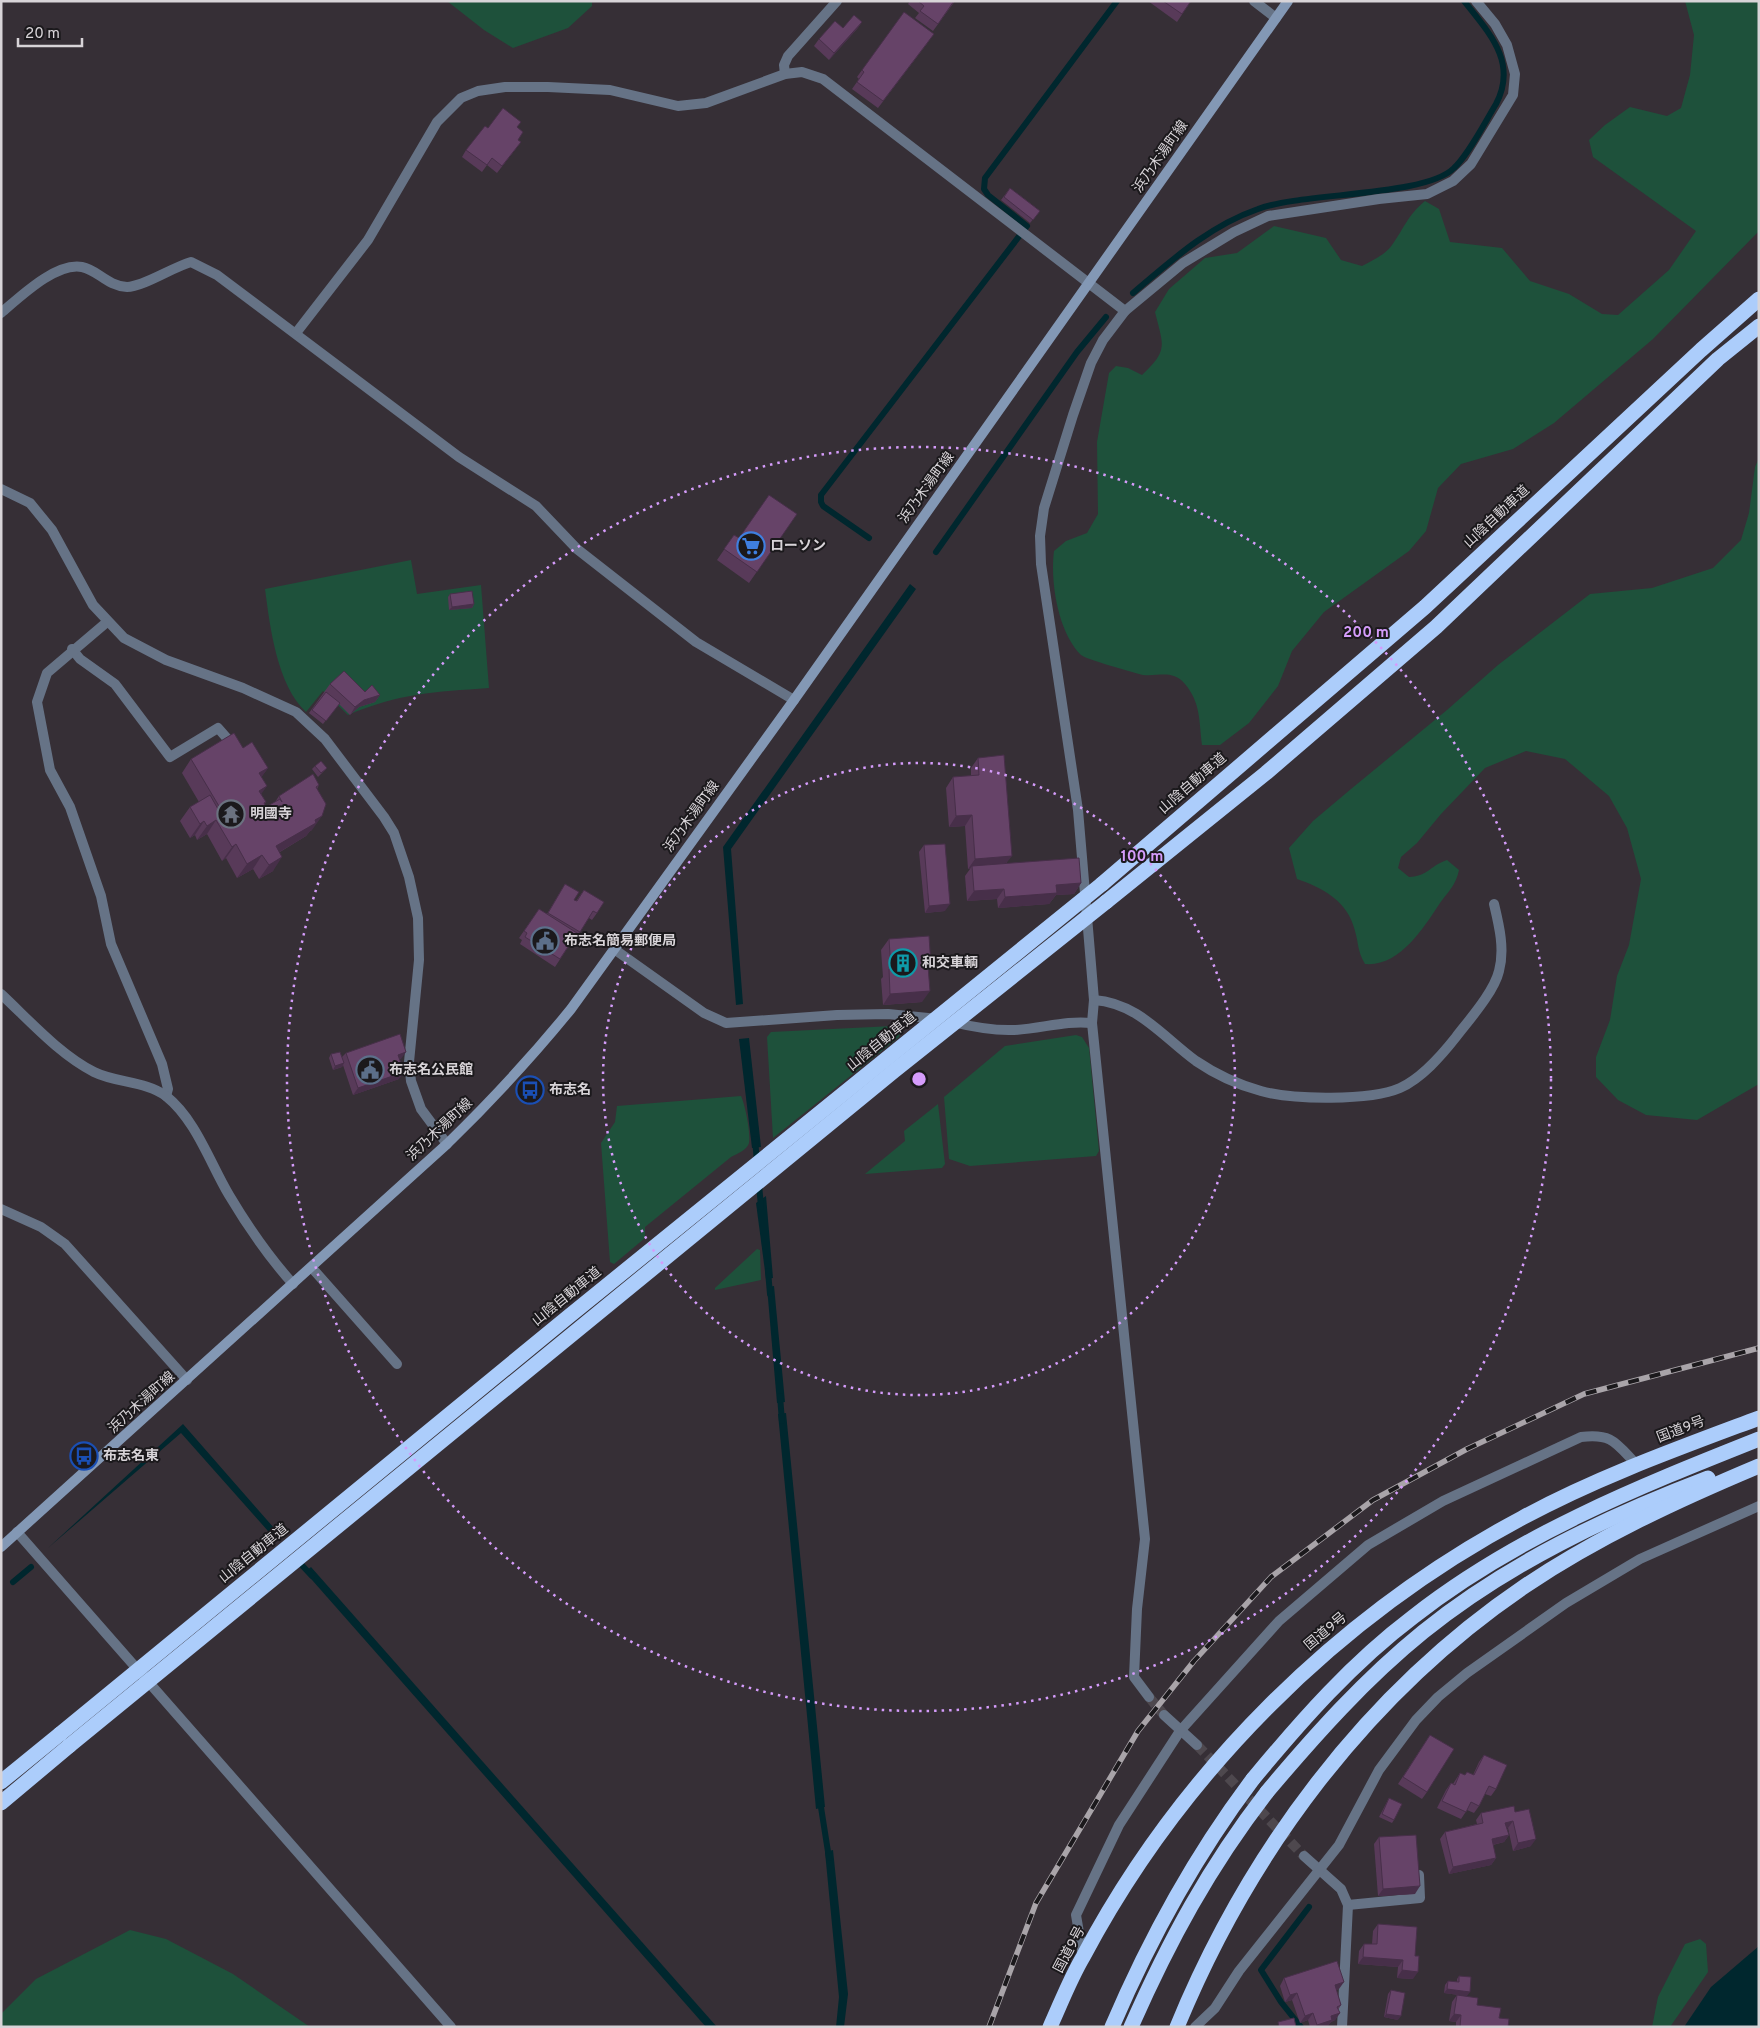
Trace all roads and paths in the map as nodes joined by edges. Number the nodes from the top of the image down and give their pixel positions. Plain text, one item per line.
1 (837, 1) edge
2 (1254, 1) edge
3 (1288, 1) edge
4 (1476, 1) edge
5 (1276, 18) junction
6 (785, 74) junction
7 (1089, 284) junction
8 (1759, 299) edge
9 (1125, 311) junction
10 (1, 313) edge
11 (1759, 326) edge
12 (296, 333) junction
13 (1, 489) edge
14 (107, 622) junction
15 (72, 649) junction
16 (794, 700) junction
17 (232, 744) edge
18 (1494, 904) dead end
19 (614, 949) junction
20 (1, 994) edge
21 (1094, 1000) junction
22 (1092, 1023) junction
23 (166, 1096) junction
24 (447, 1144) junction
25 (1, 1209) edge
26 (312, 1268) junction
27 (294, 1284) junction
28 (397, 1364) dead end
29 (187, 1380) junction
30 (1759, 1418) edge
31 (1759, 1439) edge
32 (1759, 1458) edge
33 (1636, 1464) junction
34 (1759, 1466) edge
35 (1759, 1506) edge
36 (17, 1532) junction
37 (1, 1547) edge
38 (1149, 1698) tunnel mouth
39 (1164, 1715) tunnel mouth
40 (1180, 1731) junction
41 (65, 1740) junction
42 (1197, 1745) tunnel mouth
43 (52, 1760) junction
44 (1, 1782) edge
45 (1, 1803) edge
46 (1, 1808) edge
47 (1304, 1856) tunnel mouth
48 (1418, 1864) edge
49 (1321, 1870) junction
50 (1348, 1904) junction
51 (1083, 1956) junction
52 (451, 2027) edge
53 (1050, 2027) edge
54 (1112, 2027) edge
55 (1130, 2027) edge
56 (1178, 2027) edge
57 (1195, 2027) edge
58 (1342, 2027) edge

1 - 6 street
2 - 5 street
3 - 5 main road, 浜乃木湯町線
4 - 9 street
5 - 7 main road, 浜乃木湯町線
6 - 7 street
6 - 12 street
7 - 9 street
7 - 16 main road, 浜乃木湯町線
8 - 41 highway, 山陰自動車道, bridge
9 - 21 street
10 - 12 street
11 - 41 highway, 山陰自動車道, bridge
12 - 16 street
13 - 14 street
14 - 15 street
14 - 24 street
15 - 17 street
15 - 23 street
16 - 19 main road, 浜乃木湯町線
18 - 21 street
19 - 22 street
19 - 24 main road, 浜乃木湯町線
20 - 23 street
21 - 22 street
22 - 38 street
23 - 27 street
24 - 26 main road, 浜乃木湯町線
25 - 29 street
26 - 27 main road, 浜乃木湯町線
26 - 28 street
27 - 29 main road, 浜乃木湯町線
29 - 36 main road, 浜乃木湯町線
30 - 33 highway, 国道9号
31 - 54 highway, bridge
32 - 55 highway, bridge
33 - 40 street
33 - 51 highway, 国道9号
34 - 56 highway
35 - 49 street
36 - 37 main road, 浜乃木湯町線
36 - 52 street
39 - 40 street
40 - 42 street
40 - 51 street
41 - 43 highway, 山陰自動車道
41 - 44 highway, 山陰自動車道
43 - 45 highway, 山陰自動車道
43 - 46 highway
47 - 49 street
48 - 50 street
49 - 50 street
49 - 57 street
50 - 58 street
51 - 53 highway, 国道9号

